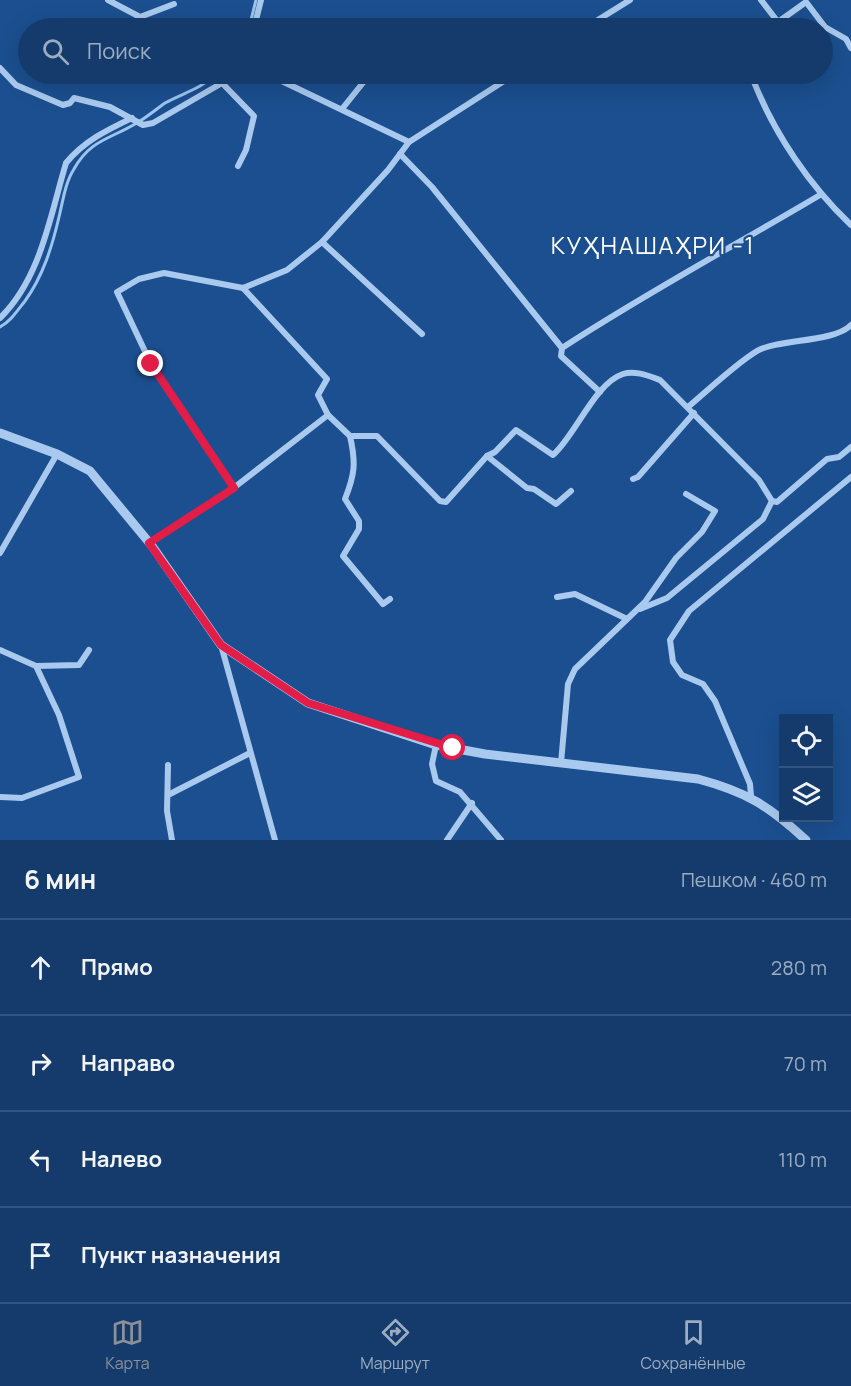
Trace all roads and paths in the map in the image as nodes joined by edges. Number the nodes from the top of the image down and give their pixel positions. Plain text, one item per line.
1 (108, 0) edge
2 (261, 0) edge
3 (630, 0) edge
4 (761, 0) edge
5 (174, 4) dead end
6 (256, 18) edge
7 (601, 18) edge
8 (775, 18) edge
9 (784, 18) edge
10 (818, 18) edge
11 (833, 32) edge
12 (851, 48) edge
13 (0, 68) edge
14 (220, 84) edge
15 (223, 84) edge
16 (288, 84) edge
17 (362, 84) edge
18 (499, 84) edge
19 (755, 84) edge
20 (342, 109) junction
21 (134, 119) junction
22 (409, 142) junction
23 (400, 154) junction
24 (238, 166) dead end
25 (820, 195) junction
26 (851, 225) edge
27 (322, 242) junction
28 (243, 288) junction
29 (0, 318) edge
30 (851, 325) edge
31 (422, 334) dead end
32 (562, 348) junction
33 (600, 392) junction
34 (688, 407) junction
35 (694, 413) junction
36 (328, 415) junction
37 (0, 433) edge
38 (350, 436) junction
39 (851, 447) edge
40 (57, 454) junction
41 (487, 456) junction
42 (851, 477) edge
43 (633, 479) dead end
44 (234, 488) junction
45 (571, 491) dead end
46 (686, 494) dead end
47 (772, 501) junction
48 (149, 543) junction
49 (0, 553) edge
50 (557, 597) dead end
51 (390, 599) dead end
52 (636, 610) junction
53 (627, 619) junction
54 (221, 645) junction
55 (0, 650) edge
56 (88, 650) dead end
57 (36, 666) junction
58 (436, 745) junction
59 (250, 753) junction
60 (561, 764) junction
61 (168, 765) dead end
62 (168, 795) junction
63 (751, 796) junction
64 (0, 797) edge
65 (472, 803) junction
66 (172, 840) edge
67 (275, 840) edge
68 (447, 840) edge
69 (501, 840) edge
70 (806, 840) edge

1 - 5 street
2 - 6 street
3 - 7 street
4 - 8 street
9 - 10 street
11 - 12 street
13 - 21 street
14 - 21 street
15 - 24 street
16 - 20 street
17 - 20 street
18 - 22 street
19 - 25 street
20 - 22 street
21 - 29 street
22 - 23 street
23 - 27 street
23 - 32 street
25 - 26 street
25 - 32 street
27 - 28 street
27 - 31 street
28 - 36 street
28 - 44 street
30 - 34 street
32 - 33 street
33 - 34 street
33 - 41 street
34 - 35 street
35 - 43 street
35 - 47 street
36 - 38 street
36 - 44 street
37 - 40 street
38 - 41 street
38 - 51 street
39 - 47 street
40 - 48 street
40 - 49 street
41 - 45 street
42 - 63 street
44 - 48 street
46 - 52 street
47 - 52 street
48 - 54 street
50 - 53 street
52 - 53 street
53 - 60 street
54 - 58 street
54 - 59 street
55 - 57 street
56 - 57 street
57 - 64 street
58 - 60 street
58 - 65 street
59 - 62 street
59 - 67 street
60 - 63 street
61 - 62 street
62 - 66 street
63 - 70 street
65 - 68 street
65 - 69 street

